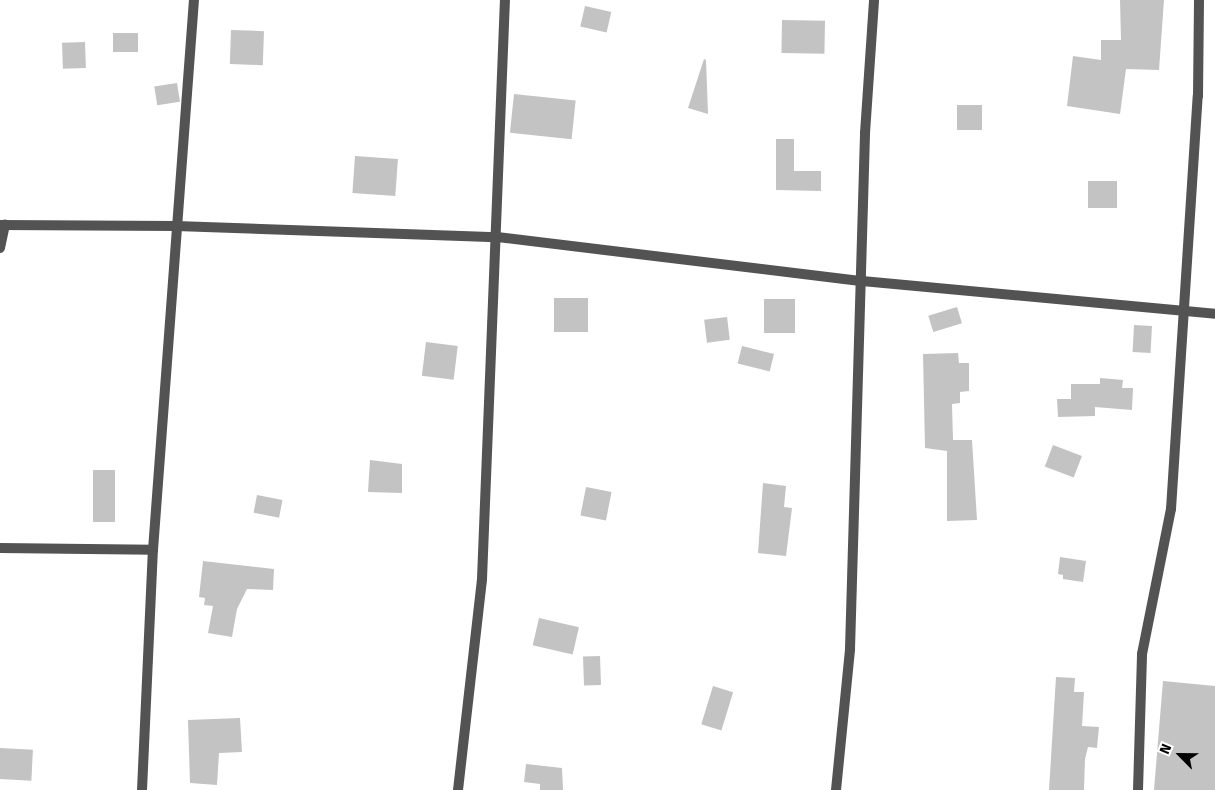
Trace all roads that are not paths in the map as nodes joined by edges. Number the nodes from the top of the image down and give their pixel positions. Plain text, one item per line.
1 (194, 0) edge
2 (506, 0) edge
3 (874, 0) edge
4 (1199, 0) edge
5 (2, 225) edge
6 (176, 226) junction
7 (497, 236) junction
8 (0, 248) edge
9 (862, 281) junction
10 (1182, 313) junction
11 (1215, 314) edge
12 (0, 548) edge
13 (153, 550) junction
14 (142, 790) edge
15 (458, 790) edge
16 (836, 790) edge
17 (1138, 790) edge

1 - 6 street
2 - 7 street
3 - 9 street
4 - 10 street
5 - 6 street
5 - 8 street
6 - 7 street
6 - 13 street
7 - 9 street
7 - 15 street
9 - 10 street
9 - 16 street
10 - 11 street
10 - 17 street
12 - 13 street
13 - 14 street

